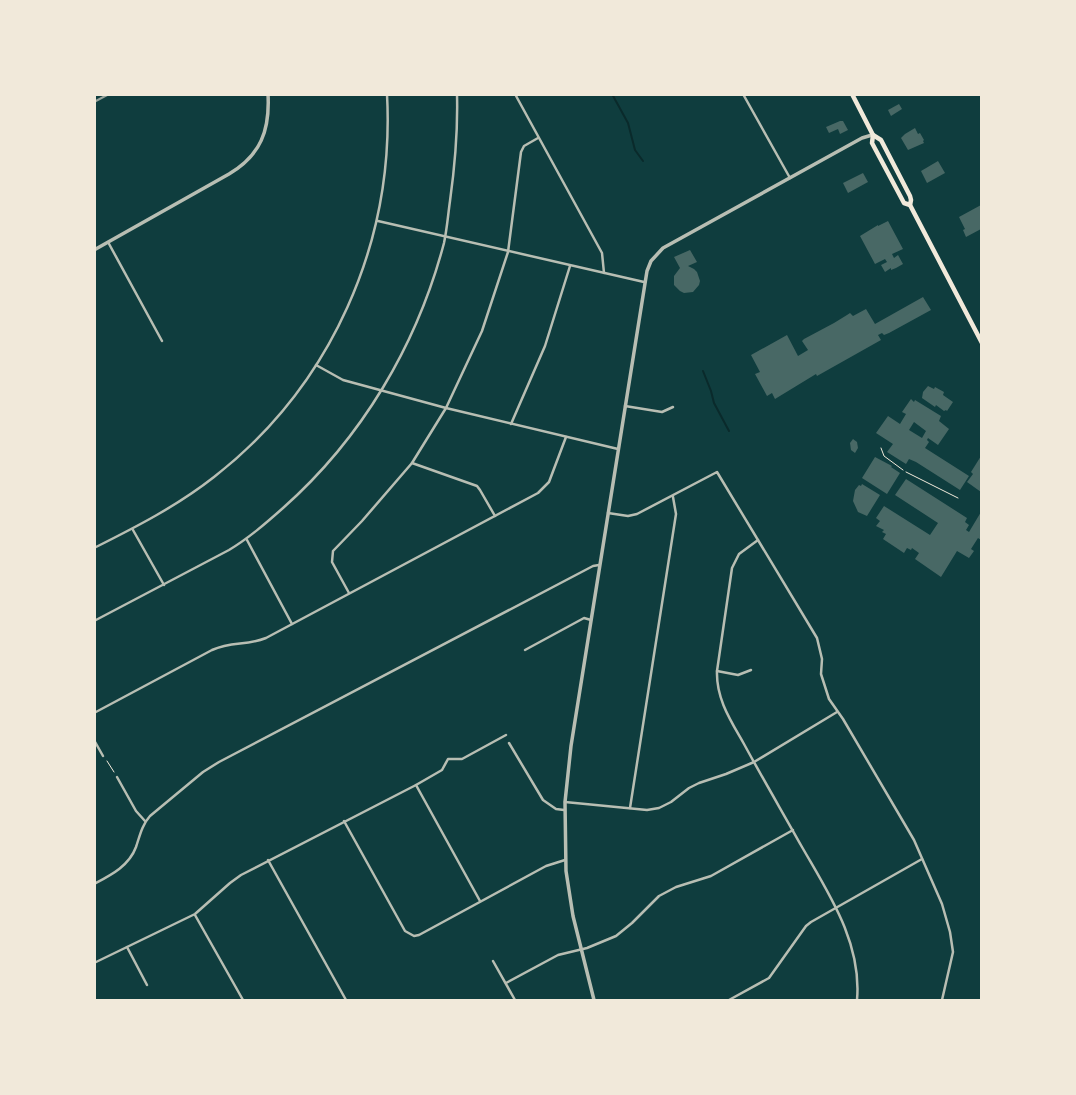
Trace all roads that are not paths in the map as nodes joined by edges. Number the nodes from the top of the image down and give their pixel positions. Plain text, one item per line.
1 (268, 94) edge
2 (387, 94) edge
3 (457, 94) edge
4 (514, 94) edge
5 (743, 94) edge
6 (852, 94) edge
7 (873, 135) junction
8 (538, 138) junction
9 (790, 178) junction
10 (910, 205) junction
11 (377, 221) junction
12 (445, 237) junction
13 (108, 242) junction
14 (94, 250) edge
15 (508, 252) junction
16 (570, 266) junction
17 (604, 273) junction
18 (644, 282) junction
19 (162, 341) dead end
20 (982, 343) edge
21 (316, 365) junction
22 (382, 391) junction
23 (625, 406) junction
24 (673, 407) dead end
25 (446, 408) junction
26 (511, 424) junction
27 (566, 437) junction
28 (618, 449) junction
29 (412, 463) junction
30 (673, 495) junction
31 (608, 513) junction
32 (495, 516) junction
33 (132, 528) junction
34 (247, 539) junction
35 (758, 540) junction
36 (94, 548) edge
37 (599, 565) junction
38 (164, 585) junction
39 (349, 593) junction
40 (591, 620) junction
41 (94, 621) edge
42 (292, 624) junction
43 (524, 650) dead end
44 (751, 670) dead end
45 (717, 671) junction
46 (837, 712) junction
47 (94, 713) edge
48 (506, 735) dead end
49 (94, 740) edge
50 (509, 743) dead end
51 (103, 756) road end
52 (754, 762) junction
53 (117, 777) road end
54 (415, 785) junction
55 (565, 802) junction
56 (630, 808) junction
57 (565, 810) junction
58 (145, 821) junction
59 (344, 821) junction
60 (793, 830) junction
61 (922, 859) junction
62 (268, 860) junction
63 (565, 860) junction
64 (94, 884) edge
65 (480, 901) junction
66 (837, 908) junction
67 (195, 914) junction
68 (127, 947) junction
69 (582, 949) junction
70 (493, 961) dead end
71 (94, 963) edge
72 (506, 984) junction
73 (147, 985) dead end
74 (243, 1000) edge
75 (346, 1000) edge
76 (515, 1000) edge
77 (594, 1000) edge
78 (729, 1000) edge
79 (857, 1000) edge
80 (942, 1000) edge

1 - 13 street
2 - 11 street
3 - 12 street
4 - 8 street
5 - 9 street
6 - 7 main road
7 - 9 street
7 - 10 main road
7 - 10 main road
8 - 15 street
8 - 17 street
9 - 18 street
10 - 20 main road
11 - 12 street
11 - 21 street
12 - 15 street
12 - 22 street
13 - 14 street
13 - 19 street
15 - 16 street
15 - 25 street
16 - 17 street
16 - 26 street
17 - 18 street
18 - 23 street
21 - 22 street
21 - 33 street
22 - 25 street
22 - 34 street
23 - 24 street
23 - 28 street
25 - 26 street
25 - 29 street
26 - 27 street
27 - 28 street
27 - 32 street
28 - 31 street
29 - 32 street
29 - 39 street
30 - 31 street
30 - 35 street
30 - 56 street
31 - 37 street
32 - 39 street
33 - 36 street
33 - 38 street
34 - 38 street
34 - 42 street
35 - 45 street
35 - 46 street
37 - 40 street
37 - 58 street
38 - 41 street
39 - 42 street
40 - 43 street
40 - 55 street
42 - 47 street
44 - 45 street
45 - 52 street
46 - 52 street
46 - 61 street
48 - 54 street
49 - 51 street
50 - 57 street
52 - 56 street
52 - 60 street
53 - 58 street
54 - 59 street
54 - 65 street
55 - 56 street
55 - 57 street
57 - 63 street
58 - 64 street
59 - 62 street
59 - 65 street
60 - 66 street
60 - 69 street
61 - 66 street
61 - 80 street
62 - 67 street
62 - 75 street
63 - 65 street
63 - 69 street
66 - 78 street
66 - 79 street
67 - 68 street
67 - 74 street
68 - 71 street
68 - 73 street
69 - 72 street
69 - 77 street
70 - 72 street
72 - 76 street

